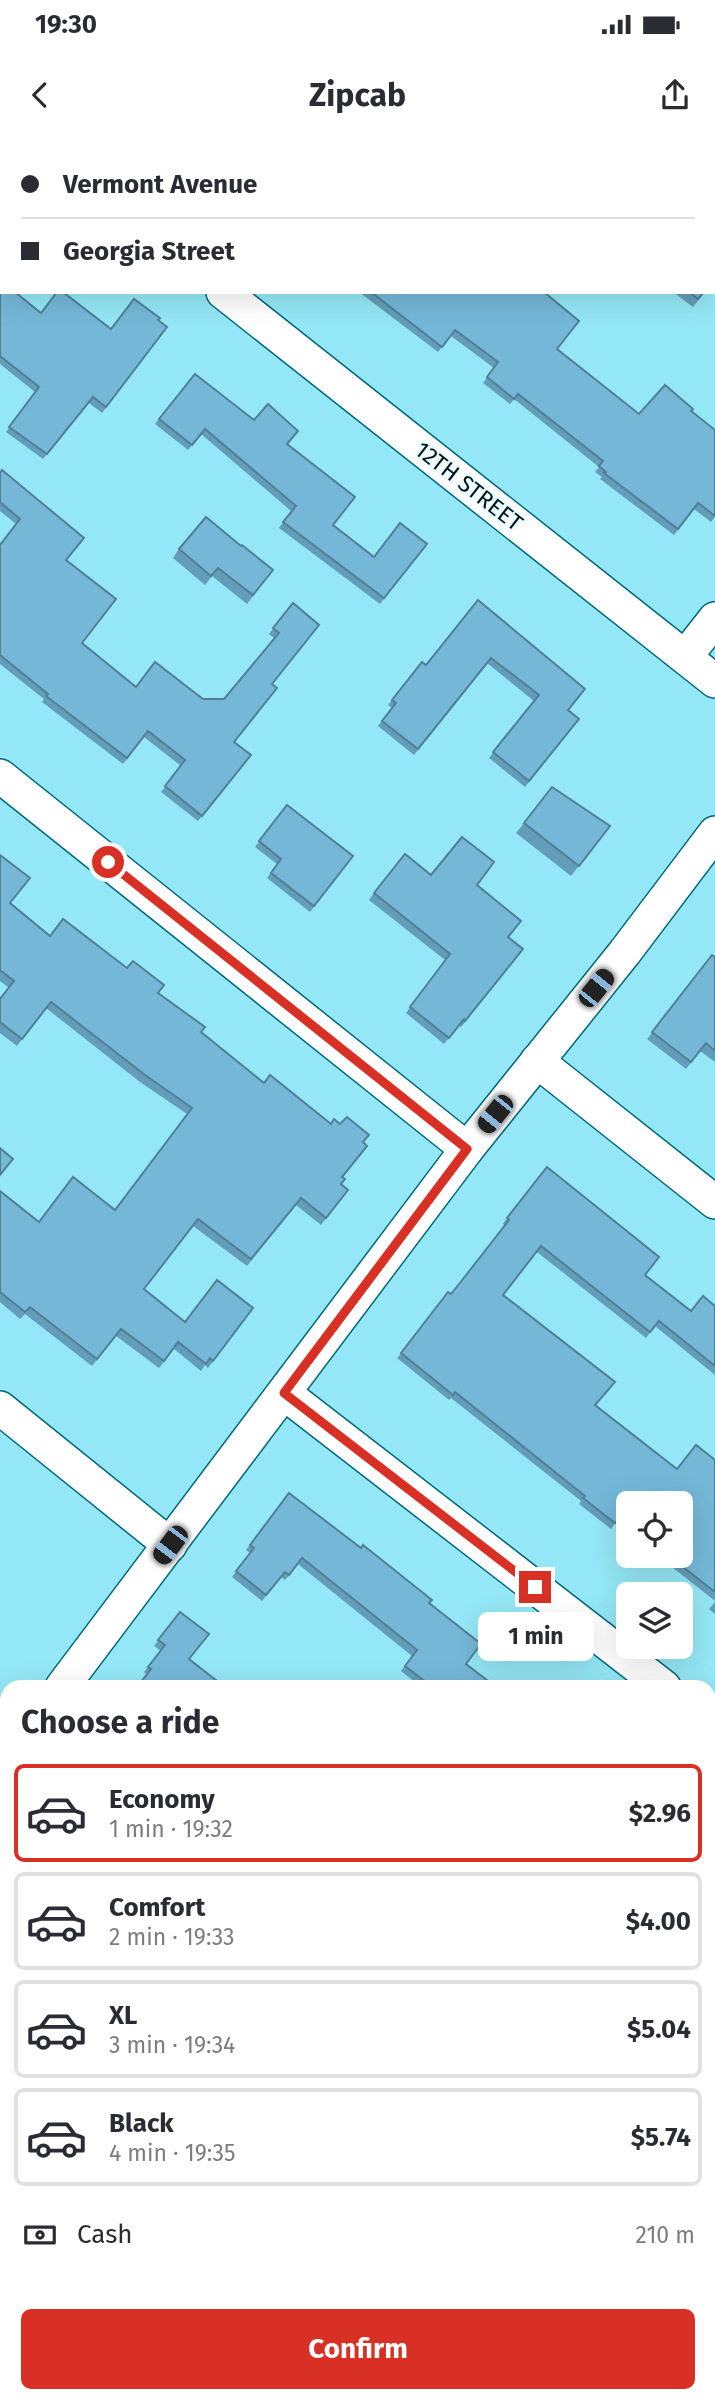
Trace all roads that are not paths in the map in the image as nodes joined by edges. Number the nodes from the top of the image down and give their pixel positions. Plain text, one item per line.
1 (226, 294) edge
2 (715, 619) edge
3 (685, 657) junction
4 (715, 681) edge
5 (0, 776) edge
6 (715, 833) edge
7 (537, 1061) junction
8 (467, 1149) junction
9 (715, 1202) edge
10 (284, 1393) junction
11 (0, 1408) edge
12 (170, 1545) junction
13 (67, 1680) edge
14 (655, 1680) edge

1 - 3 street, 12TH STREET
2 - 3 street
3 - 4 street, 12TH STREET
5 - 8 street
6 - 7 street
7 - 8 street
7 - 9 street
8 - 10 street
10 - 12 street
10 - 14 street
11 - 12 street
12 - 13 street

